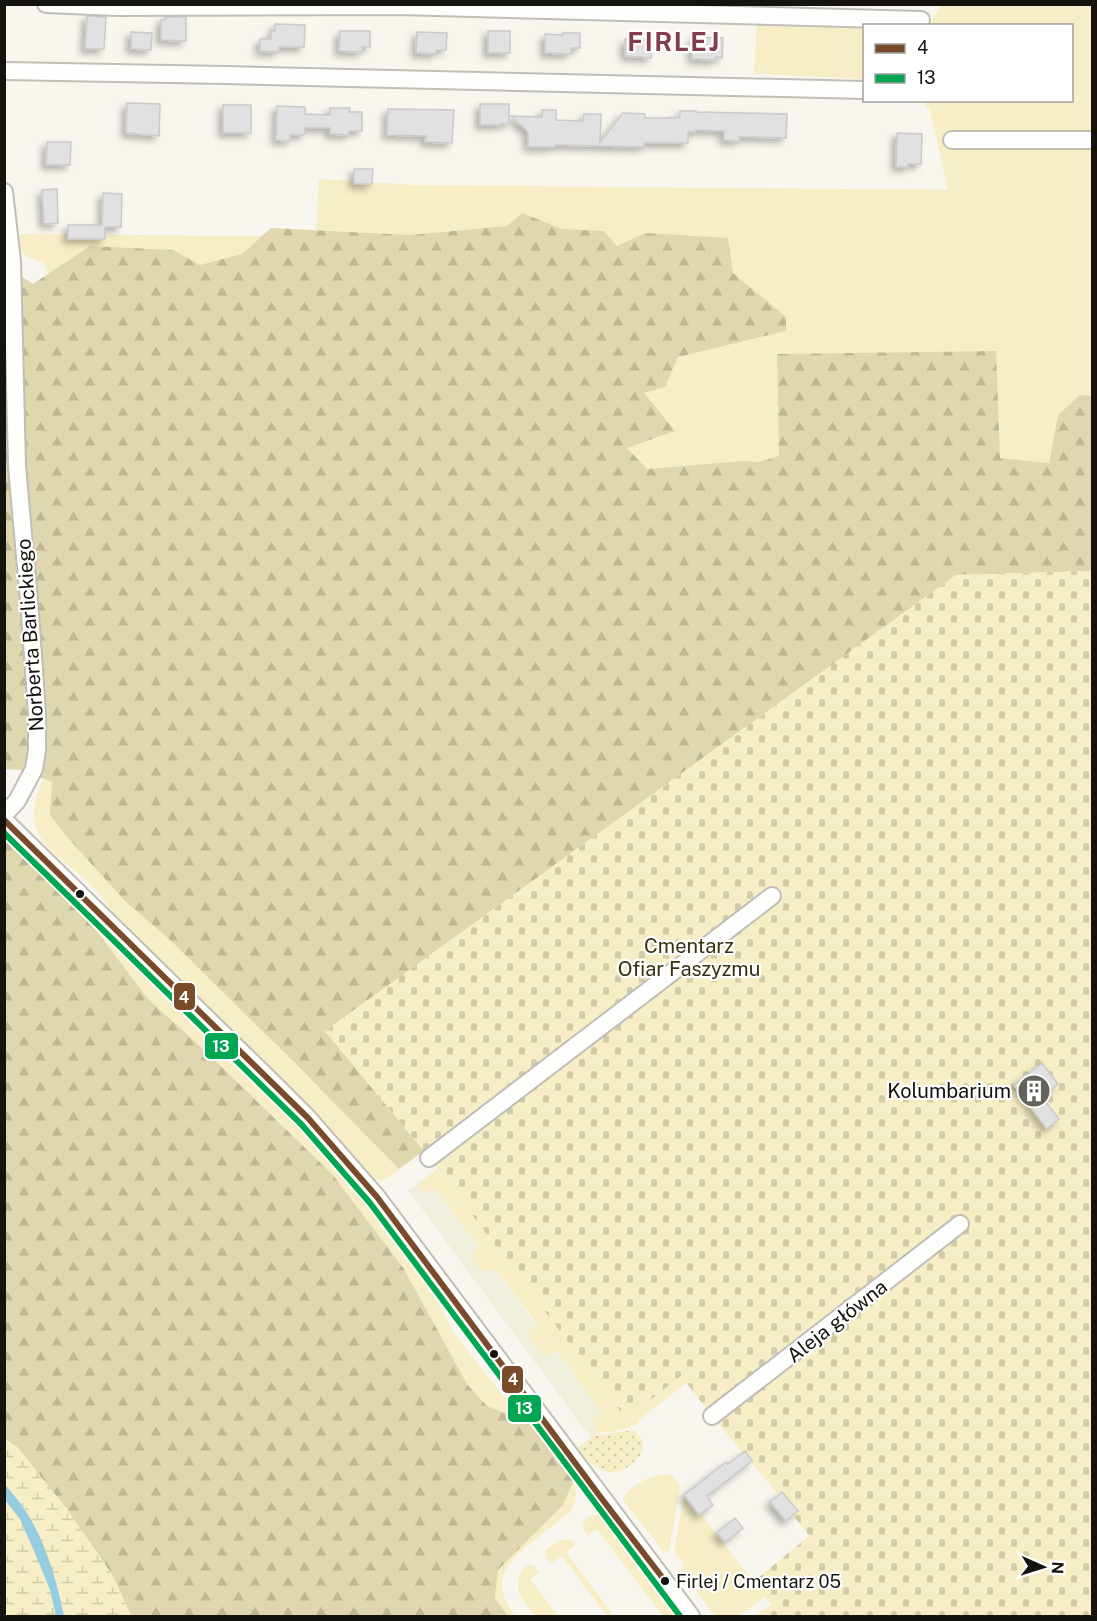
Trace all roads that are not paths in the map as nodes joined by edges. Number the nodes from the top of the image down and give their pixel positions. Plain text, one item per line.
1 (46, 4) edge
2 (921, 20) dead end
3 (4, 71) edge
4 (863, 90) edge
5 (952, 140) dead end
6 (1092, 140) edge
7 (4, 192) edge
8 (25, 788) junction
9 (4, 796) edge
10 (4, 815) edge
11 (4, 820) edge
12 (772, 896) dead end
13 (429, 1158) dead end
14 (960, 1224) dead end
15 (712, 1416) dead end
16 (691, 1617) edge

1 - 2 street
3 - 4 street
5 - 6 street
7 - 8 street, Norberta Barlickiego
8 - 9 street
8 - 10 street, Norberta Barlickiego
11 - 16 street
12 - 13 street
14 - 15 street, Aleja główna

